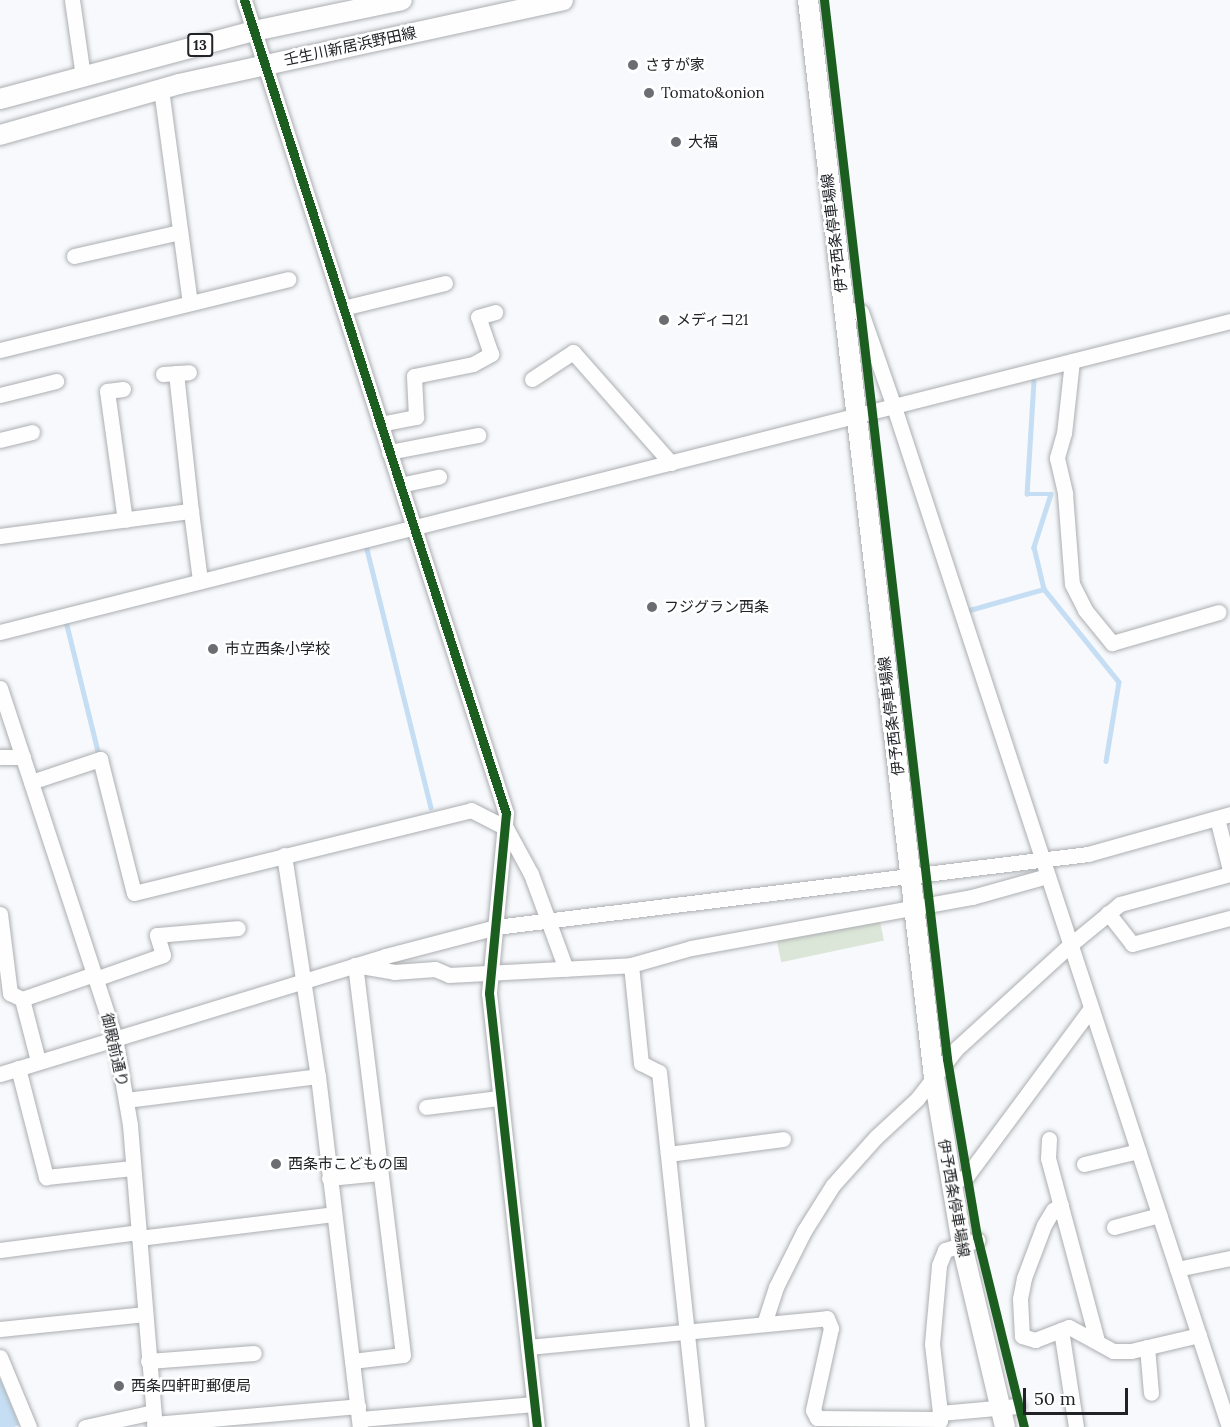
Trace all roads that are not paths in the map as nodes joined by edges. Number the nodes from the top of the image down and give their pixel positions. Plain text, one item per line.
1 (72, 0) edge
2 (244, 0) edge
3 (402, 0) edge
4 (563, 0) edge
5 (808, 0) edge
6 (254, 31) junction
7 (264, 64) junction
8 (83, 76) junction
9 (161, 89) junction
10 (0, 99) edge
11 (0, 135) edge
12 (180, 232) junction
13 (74, 256) dead end
14 (288, 279) dead end
15 (445, 283) dead end
16 (190, 303) junction
17 (343, 308) junction
18 (843, 308) junction
19 (495, 312) dead end
20 (1230, 321) edge
21 (0, 350) edge
22 (1072, 362) junction
23 (176, 373) dead end
24 (532, 378) dead end
25 (56, 381) dead end
26 (123, 389) dead end
27 (0, 395) edge
28 (894, 407) junction
29 (855, 417) junction
30 (380, 424) junction
31 (32, 432) dead end
32 (478, 435) dead end
33 (0, 440) edge
34 (389, 452) junction
35 (671, 463) junction
36 (439, 477) dead end
37 (400, 485) junction
38 (192, 511) junction
39 (125, 520) junction
40 (413, 527) junction
41 (0, 536) edge
42 (200, 580) junction
43 (1219, 612) dead end
44 (0, 632) edge
45 (0, 688) edge
46 (0, 757) edge
47 (23, 757) junction
48 (31, 782) junction
49 (1224, 816) edge
50 (506, 828) junction
51 (284, 855) junction
52 (1042, 860) junction
53 (1230, 872) edge
54 (909, 876) junction
55 (1047, 876) junction
56 (913, 909) junction
57 (1108, 913) junction
58 (0, 914) edge
59 (1230, 918) edge
60 (548, 920) junction
61 (496, 927) junction
62 (238, 928) dead end
63 (1070, 945) junction
64 (355, 965) junction
65 (631, 965) junction
66 (567, 969) junction
67 (492, 973) junction
68 (95, 976) junction
69 (305, 980) junction
70 (22, 999) junction
71 (1091, 1008) junction
72 (115, 1038) junction
73 (38, 1061) junction
74 (18, 1068) junction
75 (0, 1074) edge
76 (318, 1076) junction
77 (933, 1077) junction
78 (499, 1098) junction
79 (126, 1100) junction
80 (426, 1107) dead end
81 (783, 1139) dead end
82 (1049, 1139) dead end
83 (1138, 1151) junction
84 (668, 1154) junction
85 (1084, 1164) dead end
86 (133, 1168) junction
87 (380, 1173) junction
88 (329, 1178) junction
89 (949, 1182) junction
90 (1061, 1205) junction
91 (334, 1214) junction
92 (1159, 1215) junction
93 (1114, 1227) dead end
94 (138, 1235) junction
95 (970, 1243) junction
96 (0, 1250) edge
97 (1230, 1258) edge
98 (1177, 1269) junction
99 (145, 1314) junction
100 (764, 1324) junction
101 (0, 1329) edge
102 (1061, 1330) junction
103 (687, 1331) junction
104 (1199, 1335) junction
105 (1097, 1341) junction
106 (528, 1347) junction
107 (1147, 1347) junction
108 (254, 1353) dead end
109 (0, 1357) edge
110 (148, 1361) junction
111 (352, 1362) junction
112 (1151, 1393) dead end
113 (534, 1404) junction
114 (1008, 1414) edge
115 (359, 1418) edge
116 (941, 1419) edge
117 (154, 1421) edge
118 (822, 1423) edge
119 (29, 1427) edge
120 (86, 1427) edge
121 (537, 1427) edge
122 (697, 1427) edge
123 (1076, 1427) edge
124 (1230, 1427) edge

1 - 8 street
2 - 6 street
3 - 6 main road, 13
4 - 7 main road, 壬生川新居浜野田線 / 13
5 - 18 main road, 伊予西条停車場線
6 - 7 street
6 - 8 main road, 13
7 - 9 main road, 壬生川新居浜野田線 / 13
7 - 17 street
8 - 10 main road, 13
9 - 11 main road, 壬生川新居浜野田線 / 13
9 - 12 street
12 - 13 street
12 - 16 street
14 - 16 street
15 - 17 street
16 - 21 street
17 - 30 street
18 - 28 street
18 - 29 main road, 伊予西条停車場線
19 - 30 street
20 - 22 street
22 - 28 street
22 - 43 street
23 - 38 street
24 - 35 street
25 - 27 street
26 - 39 street
28 - 29 street
28 - 52 street
29 - 35 street
29 - 54 main road, 伊予西条停車場線
30 - 34 street
31 - 33 street
32 - 34 street
34 - 37 street
35 - 40 street
36 - 37 street
37 - 40 street
38 - 39 street
38 - 42 street
39 - 41 street
40 - 42 street
40 - 50 street
42 - 44 street
45 - 47 street, 御殿前通り
46 - 47 street
47 - 48 street, 御殿前通り
48 - 51 street
48 - 68 street, 御殿前通り
49 - 52 street
49 - 53 street
50 - 51 street
50 - 60 street
50 - 61 street
51 - 69 street
52 - 54 street
52 - 55 street
53 - 57 street
54 - 56 main road, 伊予西条停車場線
54 - 60 street
55 - 56 street
55 - 63 street
56 - 65 street
56 - 77 main road, 伊予西条停車場線
57 - 59 street
57 - 63 street
58 - 70 street
60 - 61 street
60 - 66 street
61 - 64 street
61 - 67 street
62 - 68 street
63 - 71 street
63 - 77 street
64 - 67 street
64 - 69 street
64 - 87 street
65 - 66 street
65 - 84 street
66 - 67 street
67 - 78 street
68 - 70 street
68 - 72 street, 御殿前通り
69 - 72 street
69 - 76 street
70 - 73 street
71 - 83 street
71 - 89 street
72 - 73 street
72 - 79 street, 御殿前通り
73 - 74 street
74 - 75 street
74 - 86 street
76 - 79 street
76 - 88 street
77 - 89 main road, 伊予西条停車場線
77 - 100 street
78 - 80 street
78 - 106 street
79 - 86 street, 御殿前通り
81 - 84 street
82 - 90 street
83 - 85 street
83 - 92 street
84 - 103 street
86 - 94 street, 御殿前通り
87 - 88 street
87 - 111 street
88 - 91 street
89 - 95 main road, 伊予西条停車場線
90 - 102 street
90 - 105 street
91 - 94 street
91 - 111 street
92 - 93 street
92 - 98 street
94 - 96 street
94 - 99 street, 御殿前通り
95 - 114 main road, 伊予西条停車場線
95 - 116 street
97 - 98 street
98 - 104 street
99 - 101 street
99 - 110 street, 御殿前通り
100 - 103 street
100 - 118 street
102 - 105 street
102 - 123 street
103 - 106 street
103 - 122 street
104 - 107 street
104 - 124 street
105 - 107 street
106 - 113 street
107 - 112 street
108 - 110 street
109 - 119 street
110 - 117 street, 御殿前通り
111 - 115 street
113 - 115 street
113 - 121 street
114 - 116 street
115 - 117 street
116 - 118 street
117 - 120 street

